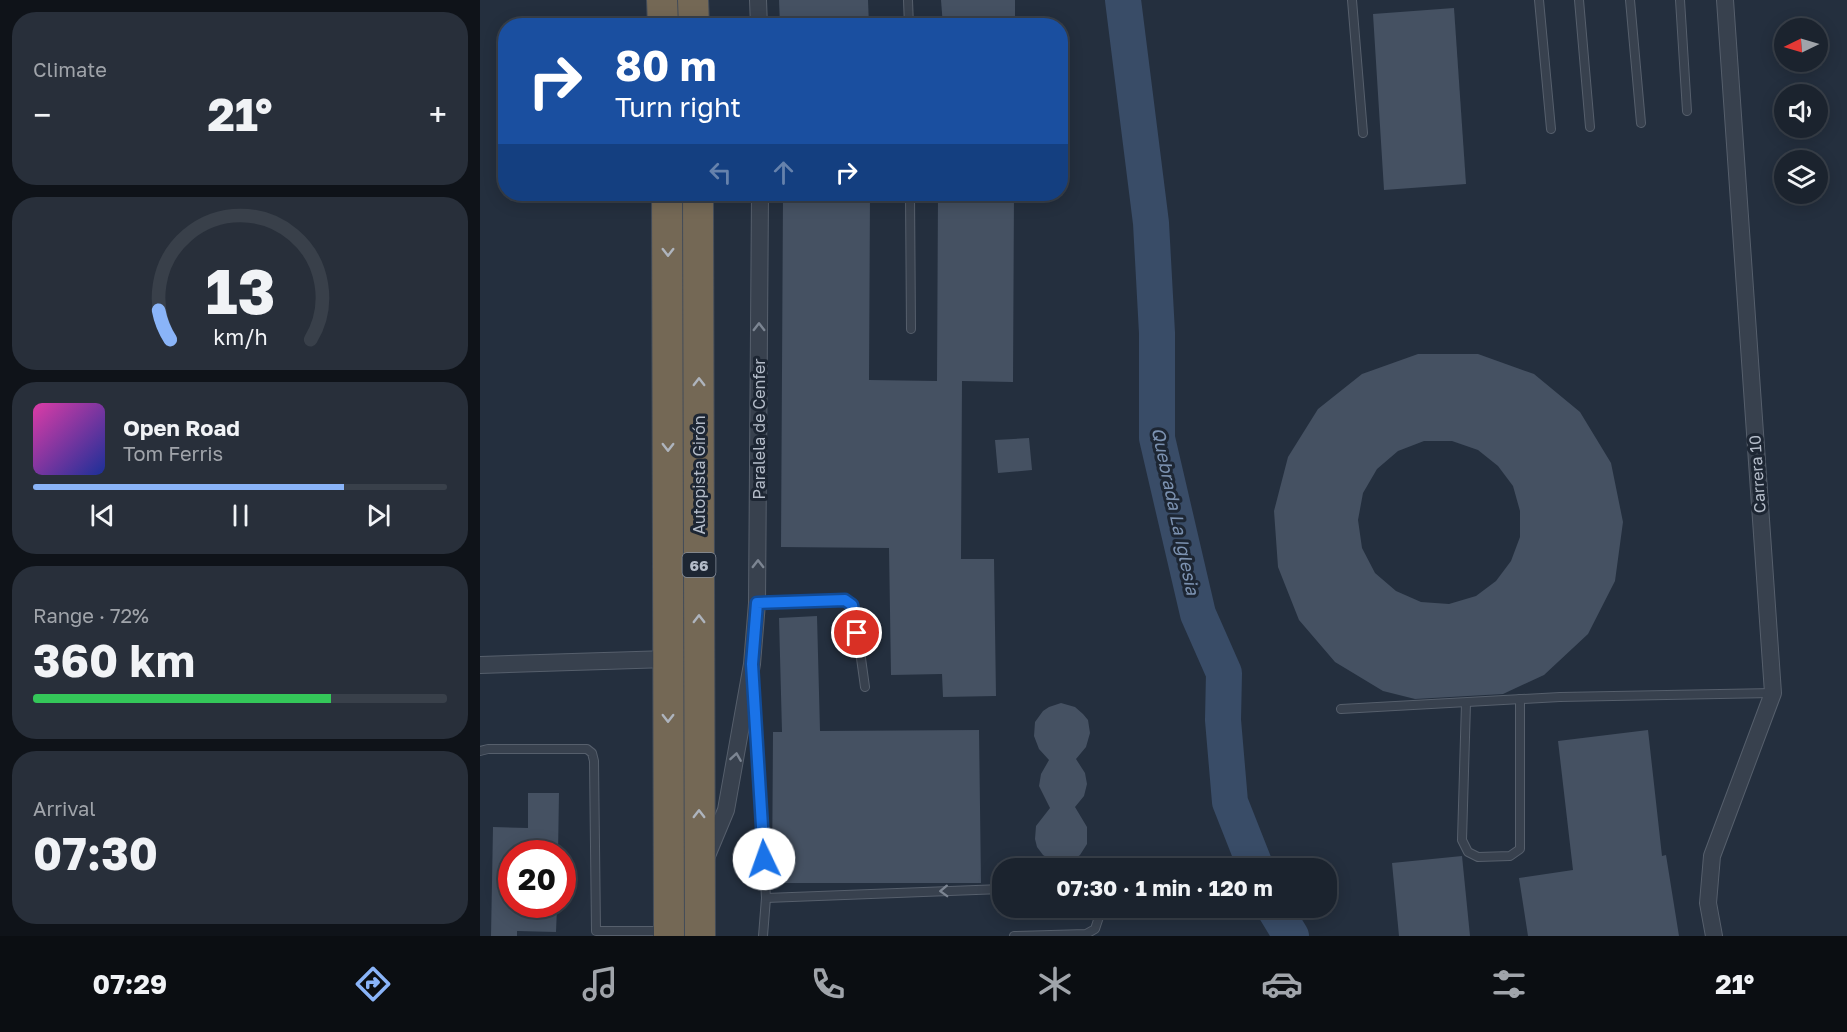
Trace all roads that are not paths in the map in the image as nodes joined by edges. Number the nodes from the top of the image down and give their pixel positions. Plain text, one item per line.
1 (662, 0) edge
2 (693, 0) edge
3 (758, 0) edge
4 (908, 0) edge
5 (1352, 0) edge
6 (1539, 0) edge
7 (1579, 0) edge
8 (1630, 0) edge
9 (1680, 0) edge
10 (1725, 0) edge
11 (663, 18) edge
12 (694, 18) edge
13 (759, 18) edge
14 (909, 18) edge
15 (1687, 111) dead end
16 (1641, 123) dead end
17 (1590, 127) dead end
18 (1551, 129) dead end
19 (1363, 133) dead end
20 (667, 201) edge
21 (698, 201) edge
22 (760, 201) edge
23 (910, 201) edge
24 (911, 329) dead end
25 (757, 603) junction
26 (668, 659) junction
27 (752, 664) junction
28 (480, 665) edge
29 (865, 687) dead end
30 (1773, 693) junction
31 (1520, 699) junction
32 (1466, 703) junction
33 (1341, 708) dead end
34 (480, 751) edge
35 (700, 872) junction
36 (992, 889) edge
37 (766, 898) junction
38 (1099, 918) edge
39 (669, 933) edge
40 (700, 936) edge
41 (763, 936) edge
42 (1014, 936) edge
43 (1714, 936) edge

1 - 11 highway
2 - 12 highway
3 - 13 street
4 - 14 lane
5 - 19 lane
6 - 18 lane
7 - 17 lane
8 - 16 lane
9 - 15 lane
10 - 30 street, Carrera 10
20 -> 26 highway, Autopista Girón / 66
35 -> 21 highway, Autopista Girón / 66
25 -> 22 street, Paralela de Cenfer
23 - 24 lane
25 - 27 street, Paralela de Cenfer
25 - 29 lane
26 - 28 street
26 -> 39 highway, Autopista Girón / 66
35 -> 27 street, Paralela de Cenfer
27 - 37 lane, Paralela de Cenfer
30 - 31 lane
30 - 43 street, Carrera 10
31 - 32 lane
31 - 32 lane
32 - 33 lane
34 - 39 lane
35 - 40 highway, Autopista Girón / 66
36 -> 37 lane
37 - 41 lane, Paralela de Cenfer
38 - 42 lane

